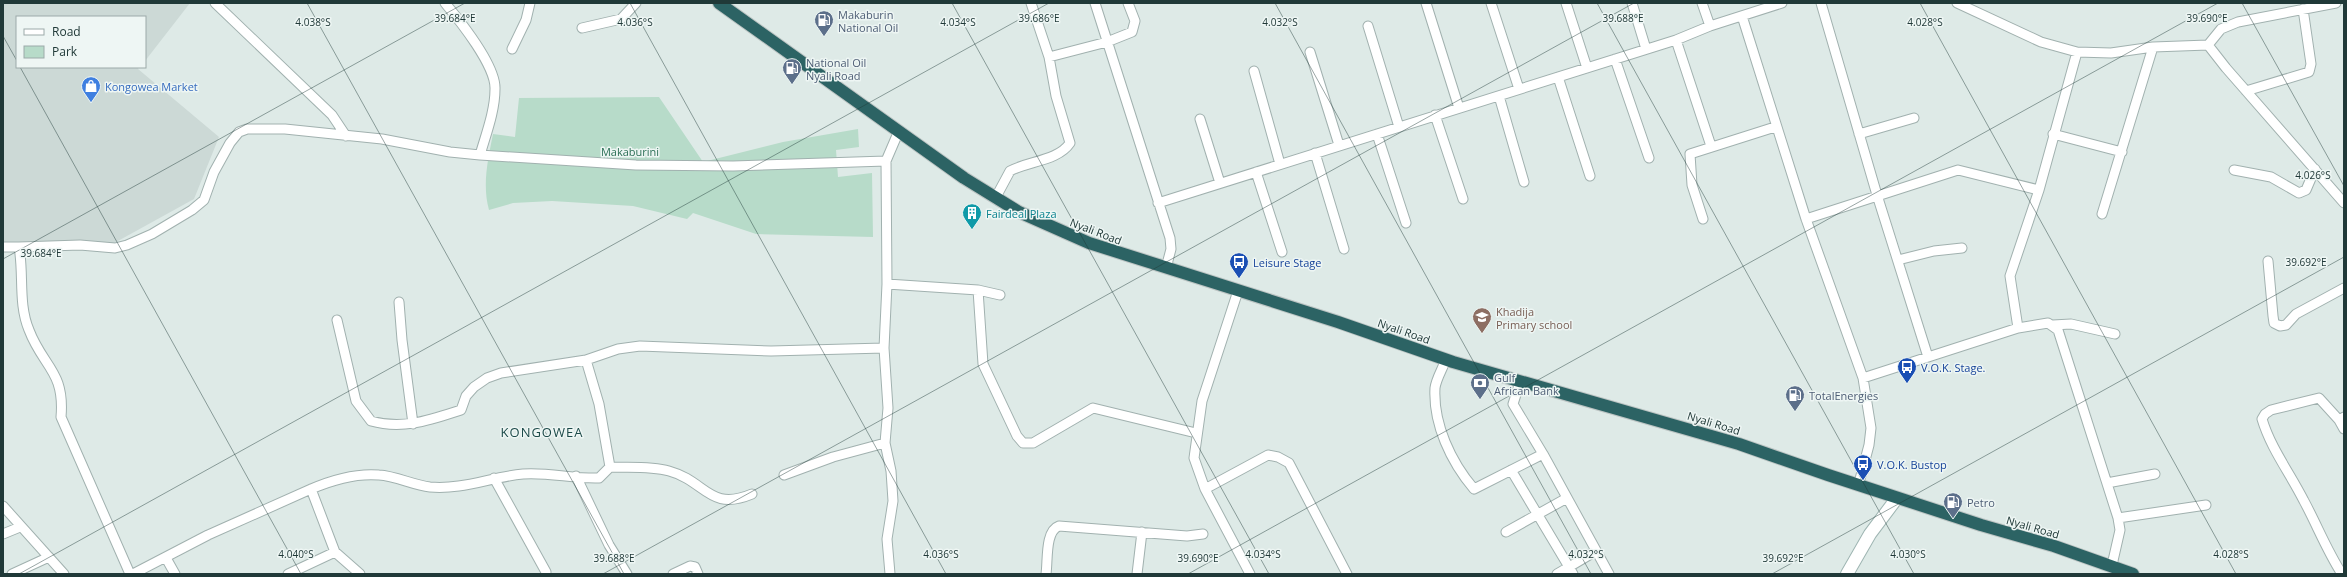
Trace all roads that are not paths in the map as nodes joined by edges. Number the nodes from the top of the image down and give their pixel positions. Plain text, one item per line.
1 (215, 3) edge
2 (445, 3) edge
3 (530, 3) edge
4 (636, 3) edge
5 (719, 3) edge
6 (1031, 3) edge
7 (1095, 3) edge
8 (1128, 3) edge
9 (1426, 3) edge
10 (1491, 3) edge
11 (1566, 3) edge
12 (1632, 3) edge
13 (1702, 3) edge
14 (1782, 3) edge
15 (1821, 3) edge
16 (1957, 3) edge
17 (2336, 3) edge
18 (1768, 5) edge
19 (2303, 9) junction
20 (1742, 16) junction
21 (1368, 26) dead end
22 (1710, 26) junction
23 (582, 28) dead end
24 (1676, 40) junction
25 (1107, 42) junction
26 (2208, 45) junction
27 (2153, 47) junction
28 (512, 49) dead end
29 (1646, 49) junction
30 (1310, 52) dead end
31 (2077, 52) junction
32 (1049, 57) junction
33 (1615, 59) junction
34 (1587, 68) junction
35 (1254, 71) dead end
36 (1558, 77) junction
37 (1519, 89) junction
38 (2246, 91) junction
39 (1499, 96) junction
40 (1459, 108) junction
41 (1435, 116) junction
42 (1914, 118) dead end
43 (1200, 119) dead end
44 (1399, 127) junction
45 (1775, 127) junction
46 (898, 133) junction
47 (1377, 134) junction
48 (1859, 134) junction
49 (2053, 134) junction
50 (346, 136) junction
51 (1340, 146) junction
52 (1711, 146) junction
53 (2122, 152) junction
54 (1315, 153) junction
55 (480, 155) junction
56 (1649, 158) dead end
57 (886, 161) junction
58 (1280, 164) junction
59 (2234, 170) dead end
60 (2314, 170) junction
61 (1256, 172) junction
62 (1590, 176) dead end
63 (1524, 182) dead end
64 (1220, 183) junction
65 (2039, 190) junction
66 (1877, 195) junction
67 (996, 197) junction
68 (1463, 199) dead end
69 (2343, 201) edge
70 (1158, 202) junction
71 (2102, 214) dead end
72 (1806, 219) junction
73 (1703, 220) dead end
74 (1406, 223) dead end
75 (3, 246) edge
76 (20, 247) junction
77 (1962, 248) dead end
78 (1344, 249) dead end
79 (1282, 252) dead end
80 (1898, 260) junction
81 (2268, 261) dead end
82 (1166, 268) junction
83 (887, 284) junction
84 (2344, 288) edge
85 (978, 290) junction
86 (1238, 291) junction
87 (1000, 295) dead end
88 (399, 302) dead end
89 (337, 320) dead end
90 (2053, 325) junction
91 (2018, 328) junction
92 (2115, 334) dead end
93 (884, 348) junction
94 (1928, 356) junction
95 (1446, 359) junction
96 (586, 360) junction
97 (1863, 378) junction
98 (1520, 382) junction
99 (2341, 419) edge
100 (413, 424) junction
101 (2344, 429) edge
102 (1196, 433) junction
103 (885, 443) junction
104 (1543, 454) junction
105 (610, 467) junction
106 (1512, 470) junction
107 (2156, 474) dead end
108 (784, 475) dead end
109 (576, 476) junction
110 (494, 478) junction
111 (1859, 483) junction
112 (2107, 483) junction
113 (311, 489) junction
114 (1205, 489) junction
115 (752, 494) dead end
116 (1567, 498) junction
117 (1897, 498) junction
118 (2206, 505) dead end
119 (3, 506) edge
120 (1537, 514) junction
121 (2118, 518) junction
122 (20, 527) junction
123 (1142, 532) junction
124 (1506, 532) dead end
125 (3, 534) edge
126 (1203, 534) dead end
127 (1596, 551) junction
128 (334, 552) junction
129 (49, 557) junction
130 (166, 558) junction
131 (2112, 565) junction
132 (1571, 570) edge
133 (546, 572) dead end
134 (12, 574) edge
135 (64, 574) edge
136 (131, 574) edge
137 (175, 574) edge
138 (288, 574) edge
139 (360, 574) edge
140 (627, 574) edge
141 (673, 574) edge
142 (698, 574) edge
143 (890, 574) edge
144 (1046, 574) edge
145 (1137, 574) edge
146 (1250, 574) edge
147 (1347, 574) edge
148 (1557, 574) edge
149 (1609, 574) edge
150 (1847, 574) edge
151 (2133, 574) edge
152 (2342, 574) edge

1 - 50 street
2 - 55 street
3 - 28 street
4 - 23 street
5 - 46 highway, Nyali Road
6 - 32 street
7 - 25 street
8 - 25 street
9 - 40 street
10 - 37 street
11 - 34 street
12 - 29 street
13 - 22 street
14 - 18 street
15 - 48 street
16 - 31 street
17 - 19 street
18 - 20 street
19 - 26 street
19 - 38 street
20 - 22 street
20 - 45 street
21 - 44 street
22 - 24 street
24 - 29 street
24 - 52 street
25 - 32 street
25 - 70 street
26 - 27 street
26 - 38 street
27 - 31 street
27 - 53 street
29 - 33 street
30 - 51 street
31 - 49 street
32 - 67 street
33 - 34 street
33 - 56 street
34 - 36 street
35 - 58 street
36 - 37 street
36 - 62 street
37 - 39 street
38 - 60 street
39 - 40 street
39 - 63 street
40 - 41 street
41 - 44 street
41 - 68 street
42 - 48 street
43 - 64 street
44 - 47 street
45 - 52 street
45 - 72 street
46 - 57 street
46 - 67 highway, Nyali Road
47 - 51 street
47 - 74 street
48 - 66 street
49 - 53 street
49 - 65 street
50 - 55 street
50 - 76 street
51 - 54 street
52 - 73 street
53 - 71 street
54 - 58 street
54 - 78 street
55 - 57 street
57 - 83 street
58 - 61 street
59 - 60 street
60 - 69 street
61 - 64 street
61 - 79 street
64 - 70 street
65 - 66 street
65 - 91 street
66 - 72 street
66 - 80 street
67 - 82 highway, Nyali Road
70 - 82 street
72 - 97 street
75 - 76 street
76 - 136 street
77 - 80 street
80 - 94 street
81 - 84 street
82 - 86 highway, Nyali Road
83 - 85 street
83 - 93 street
85 - 87 street
85 - 102 street
86 - 95 highway, Nyali Road
86 - 102 street
88 - 100 street
89 - 100 street
90 - 91 street
90 - 92 street
90 - 112 street
91 - 94 street
93 - 96 street
93 - 103 street
94 - 97 street
95 - 98 highway, Nyali Road
95 - 106 street
96 - 100 street
96 - 105 street
97 - 111 street
98 - 104 street
98 - 111 highway, Nyali Road
99 - 101 street
99 - 152 street
102 - 114 street
103 - 108 street
103 - 143 street
104 - 106 street
104 - 116 street
105 - 109 street
105 - 115 street
106 - 120 street
107 - 112 street
109 - 110 street
109 - 140 street
110 - 113 street
110 - 133 street
111 - 117 highway, Nyali Road
112 - 121 street
113 - 128 street
113 - 130 street
114 - 146 street
114 - 147 street
116 - 120 street
116 - 127 street
117 - 131 highway, Nyali Road
117 - 150 street
118 - 121 street
119 - 122 street
120 - 124 street
120 - 132 street
121 - 131 street
122 - 125 street
122 - 129 street
123 - 126 street
123 - 144 street
123 - 145 street
127 - 132 street
127 - 149 street
128 - 138 street
128 - 139 street
129 - 134 street
129 - 135 street
130 - 136 street
130 - 137 street
131 - 151 highway, Nyali Road
132 - 148 street
141 - 142 street

